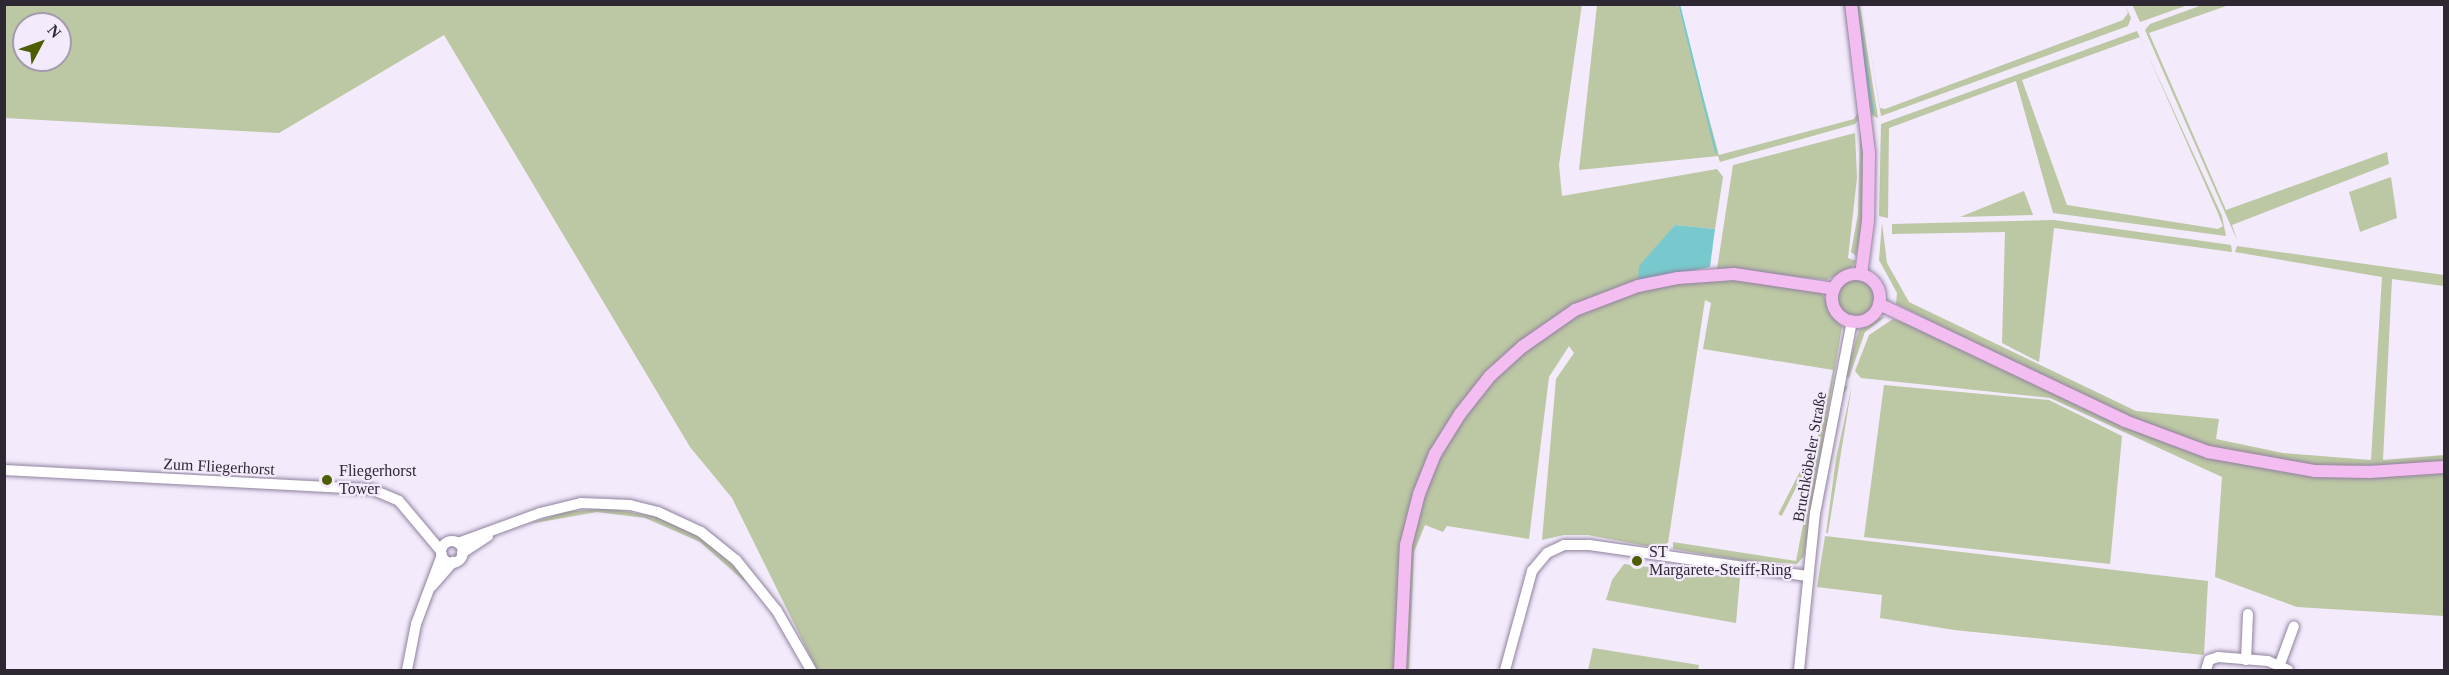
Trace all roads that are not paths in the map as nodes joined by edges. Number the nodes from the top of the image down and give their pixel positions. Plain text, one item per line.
1 (1851, 4) edge
2 (1861, 274) junction
3 (1834, 289) junction
4 (1879, 304) junction
5 (1852, 321) junction
6 (2445, 467) edge
7 (4, 470) edge
8 (421, 522) junction
9 (457, 546) junction
10 (441, 553) junction
11 (453, 562) junction
12 (1806, 576) junction
13 (430, 589) junction
14 (2248, 614) dead end
15 (2294, 626) dead end
16 (2246, 660) junction
17 (2207, 665) edge
18 (2284, 667) edge
19 (406, 670) edge
20 (812, 670) edge
21 (1400, 670) edge
22 (1505, 670) edge
23 (1799, 670) edge

1 - 2 main road
2 - 3 main road
2 - 4 main road
3 - 5 main road
3 - 21 main road
4 - 5 main road
4 - 6 main road
5 - 12 street, Bruchköbeler Straße
7 - 8 street, Zum Fliegerhorst
8 - 9 street, Zum Fliegerhorst
8 - 10 street, Zum Fliegerhorst
9 - 10 street
9 - 11 street
9 - 20 street
10 - 11 street
10 - 13 street
11 - 13 street
12 - 22 street
12 - 23 street, Bruchköbeler Straße
13 - 19 street
14 - 16 street
15 - 18 street
16 - 17 street
16 - 18 street

